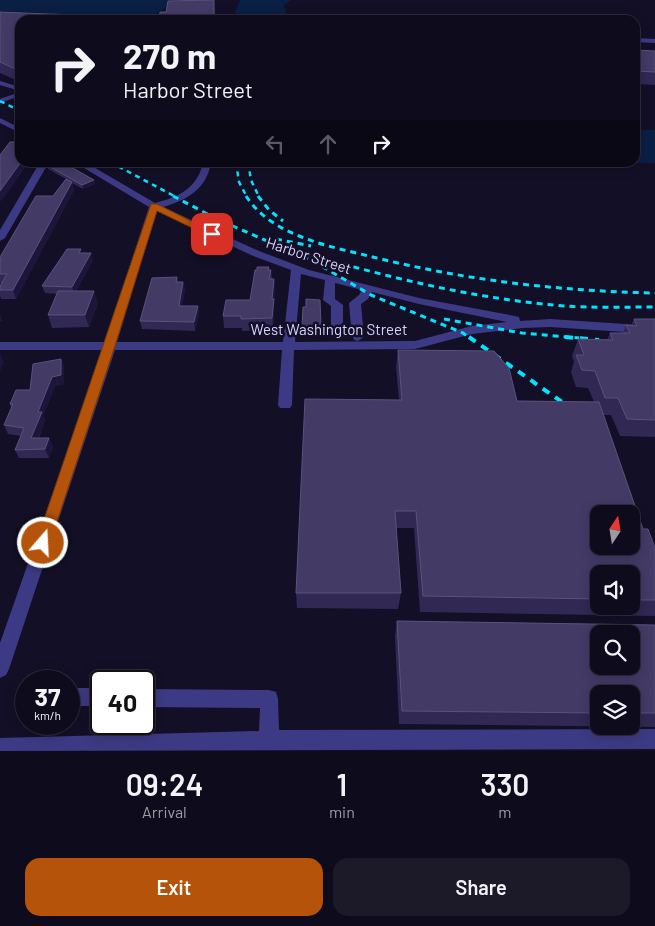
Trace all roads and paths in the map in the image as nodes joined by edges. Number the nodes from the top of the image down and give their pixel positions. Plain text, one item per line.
1 (640, 40) edge
2 (655, 41) edge
3 (0, 83) edge
4 (15, 88) edge
5 (15, 96) edge
6 (0, 101) edge
7 (0, 120) edge
8 (15, 128) edge
9 (42, 167) edge
10 (87, 167) edge
11 (206, 167) edge
12 (154, 206) junction
13 (0, 238) edge
14 (296, 269) junction
15 (330, 279) junction
16 (368, 289) junction
17 (550, 323) junction
18 (357, 330) junction
19 (655, 330) edge
20 (0, 346) edge
21 (110, 346) junction
22 (289, 346) junction
23 (360, 346) junction
24 (286, 404) dead end
25 (0, 669) edge
26 (155, 698) edge
27 (655, 739) edge
28 (269, 740) junction
29 (0, 748) edge
30 (132, 748) edge

1 - 2 street
3 - 4 street
5 - 6 street
7 - 8 street
9 - 13 street
10 - 12 street, Harbor Street
11 - 12 street
12 - 14 street, Harbor Street
12 - 21 street
14 - 15 street, Harbor Street
14 - 22 street
15 - 16 street, Harbor Street
15 - 18 street
16 - 17 street, Harbor Street
16 - 18 street
17 - 19 street, West Washington Street
17 - 23 street, West Washington Street
18 - 23 street
20 - 21 street, West Washington Street
21 - 22 street, West Washington Street
21 - 25 street
22 - 23 street, West Washington Street
22 - 24 street
26 - 28 street
27 - 28 street
28 - 30 street
29 - 30 street

